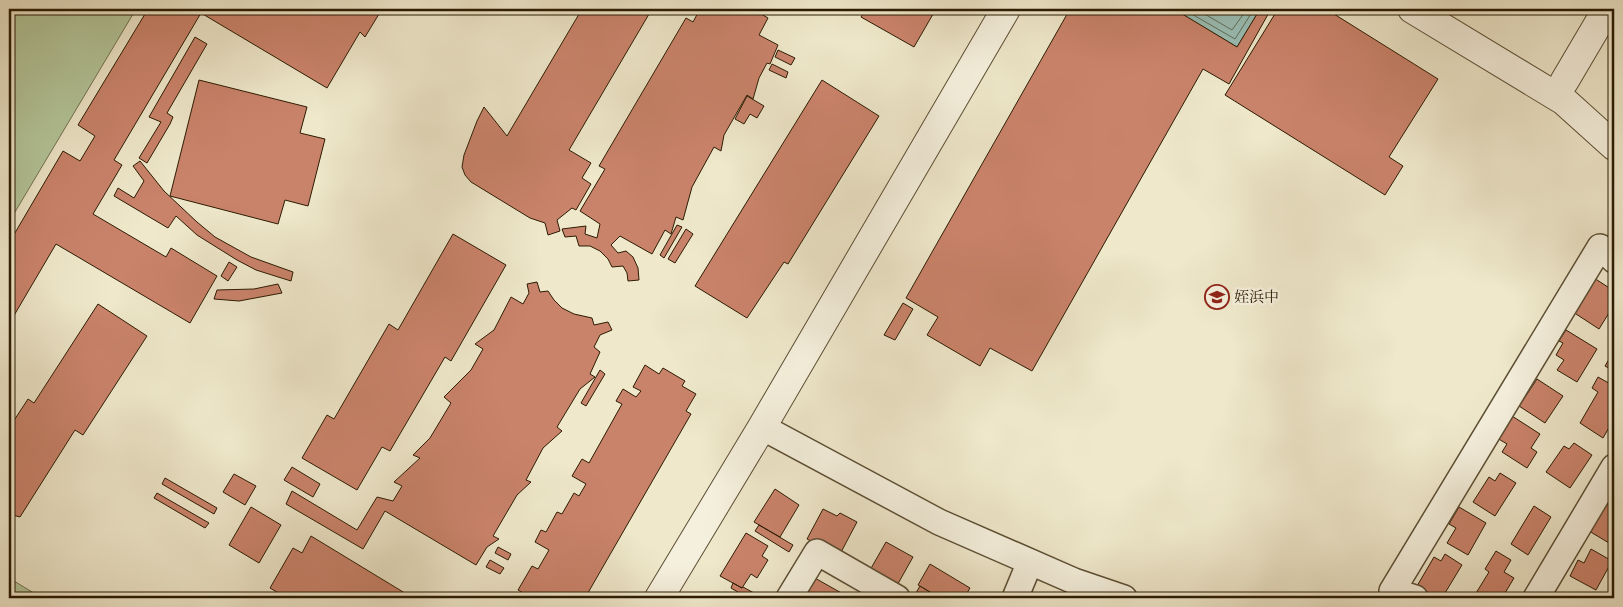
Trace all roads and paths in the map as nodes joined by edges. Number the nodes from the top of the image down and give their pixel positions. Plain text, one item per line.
1 (1006, 9) edge
2 (1412, 9) edge
3 (1444, 9) edge
4 (1607, 9) edge
5 (1564, 82) junction
6 (1614, 123) edge
7 (1614, 146) edge
8 (1614, 260) edge
9 (762, 427) junction
10 (1614, 467) edge
11 (1030, 562) junction
12 (659, 598) edge
13 (789, 598) edge
14 (897, 598) edge
15 (1015, 598) edge
16 (1124, 598) edge
17 (1415, 598) edge
18 (1536, 598) edge

1 - 9 street
2 - 7 street
3 - 5 street
4 - 5 street
5 - 6 street
8 - 17 street
9 - 11 street
9 - 12 street
10 - 18 street
11 - 15 street
11 - 16 street
13 - 14 street

